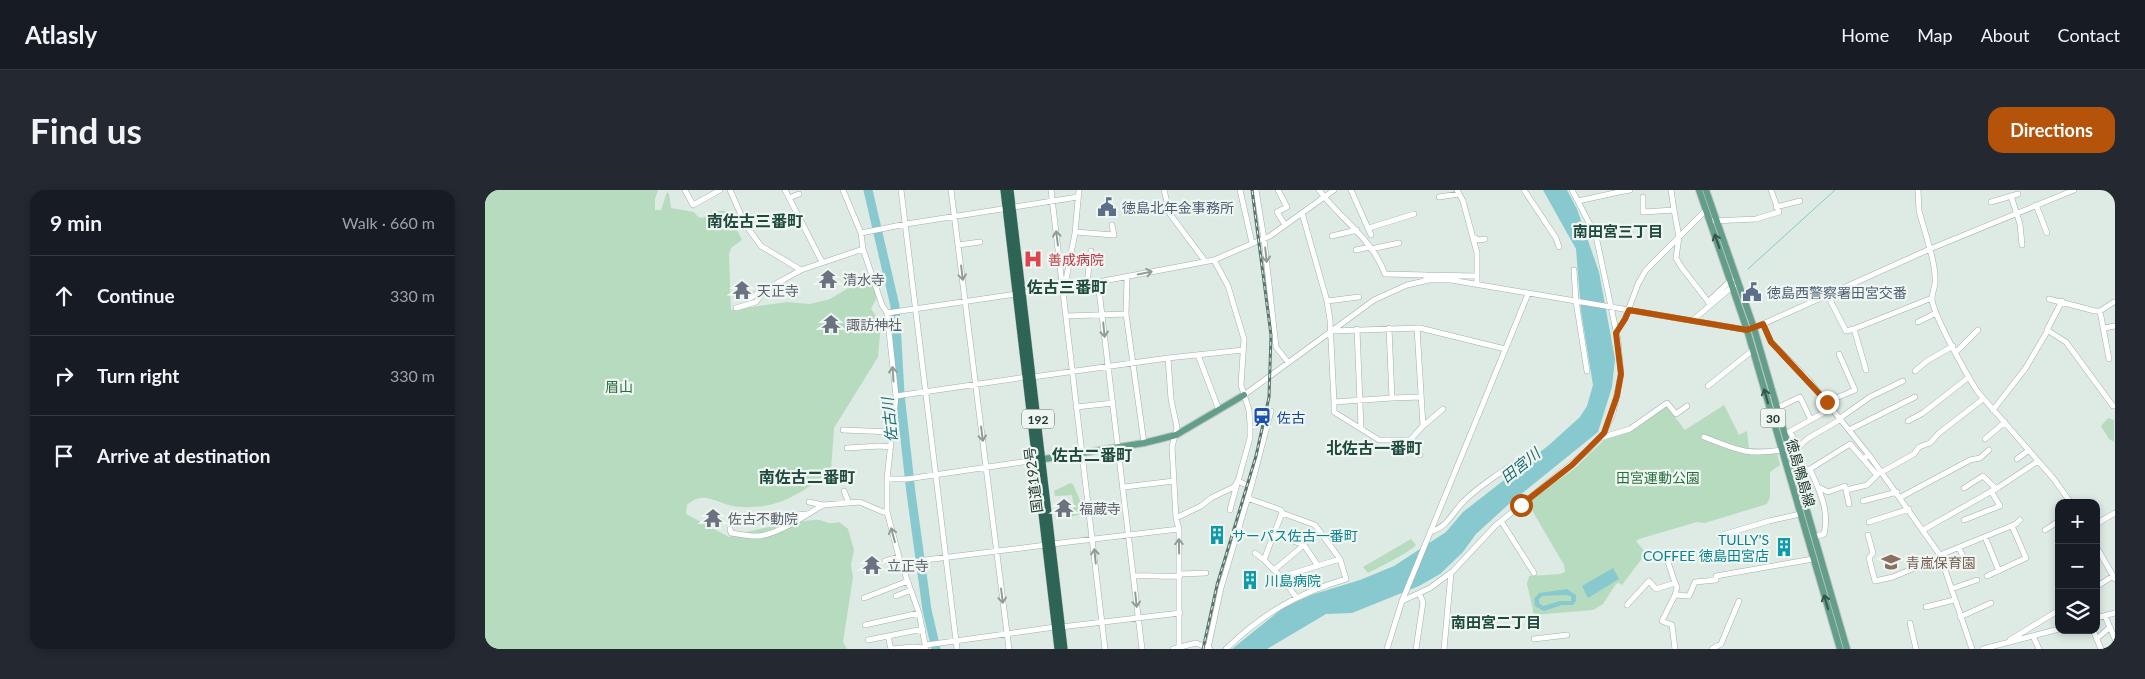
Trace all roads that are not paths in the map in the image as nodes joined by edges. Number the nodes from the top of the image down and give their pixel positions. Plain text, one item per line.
1 (685, 190) edge
2 (720, 190) edge
3 (729, 190) edge
4 (785, 190) edge
5 (843, 190) edge
6 (901, 190) edge
7 (951, 190) edge
8 (1004, 190) edge
9 (1010, 190) edge
10 (1051, 190) edge
11 (1079, 190) edge
12 (1164, 190) edge
13 (1240, 190) edge
14 (1256, 190) edge
15 (1278, 190) edge
16 (1319, 190) edge
17 (1334, 190) edge
18 (1351, 190) edge
19 (1524, 190) edge
20 (1572, 190) edge
21 (1599, 190) edge
22 (1630, 190) edge
23 (1671, 190) edge
24 (1699, 190) edge
25 (1706, 190) edge
26 (1771, 190) edge
27 (1918, 190) edge
28 (2074, 190) edge
29 (1619, 191) edge
30 (1458, 192) edge
31 (799, 194) dead end
32 (2018, 194) dead end
33 (1324, 196) junction
34 (1439, 196) dead end
35 (2011, 196) junction
36 (1078, 197) junction
37 (1599, 197) junction
38 (789, 198) junction
39 (1643, 198) dead end
40 (1052, 200) junction
41 (1578, 201) junction
42 (1800, 201) dead end
43 (1991, 202) dead end
44 (2036, 206) junction
45 (1776, 207) junction
46 (1009, 208) junction
47 (1674, 210) junction
48 (1706, 210) junction
49 (1643, 212) junction
50 (1301, 213) junction
51 (1635, 213) dead end
52 (1413, 214) dead end
53 (2016, 214) junction
54 (955, 216) junction
55 (1714, 221) junction
56 (905, 224) junction
57 (1112, 225) dead end
58 (1285, 225) junction
59 (1369, 228) junction
60 (1357, 230) junction
61 (1075, 232) junction
62 (861, 233) junction
63 (2047, 233) dead end
64 (1371, 235) dead end
65 (1332, 236) dead end
66 (1473, 237) junction
67 (1679, 237) junction
68 (1264, 239) junction
69 (1485, 239) dead end
70 (980, 242) dead end
71 (1252, 243) junction
72 (1399, 243) dead end
73 (958, 245) junction
74 (2021, 245) dead end
75 (1559, 247) dead end
76 (1370, 248) junction
77 (863, 249) junction
78 (1930, 249) junction
79 (1356, 250) dead end
80 (1091, 251) dead end
81 (1214, 260) junction
82 (1205, 261) junction
83 (822, 262) junction
84 (801, 270) junction
85 (1574, 270) dead end
86 (1462, 275) junction
87 (1477, 276) junction
88 (1127, 277) junction
89 (1426, 278) junction
90 (1098, 282) junction
91 (1461, 282) junction
92 (1087, 283) junction
93 (1732, 283) junction
94 (1477, 284) junction
95 (1064, 286) junction
96 (764, 291) junction
97 (1019, 292) junction
98 (1528, 294) junction
99 (1828, 296) junction
100 (1359, 297) dead end
101 (750, 298) dead end
102 (1933, 298) junction
103 (2049, 298) dead end
104 (965, 300) junction
105 (1327, 301) junction
106 (2062, 301) junction
107 (1576, 302) junction
108 (2114, 302) edge
109 (1709, 303) junction
110 (1609, 306) junction
111 (916, 307) junction
112 (736, 308) dead end
113 (1629, 310) junction
114 (2100, 311) junction
115 (889, 312) junction
116 (1936, 313) junction
117 (1126, 314) junction
118 (1102, 315) junction
119 (1066, 316) junction
120 (1693, 320) junction
121 (1918, 322) dead end
122 (1763, 324) junction
123 (2115, 326) edge
124 (1389, 328) junction
125 (1417, 328) junction
126 (2104, 328) junction
127 (1357, 329) junction
128 (1750, 329) junction
129 (1854, 329) junction
130 (1978, 330) dead end
131 (2048, 330) junction
132 (1330, 331) junction
133 (1616, 333) junction
134 (1953, 346) junction
135 (1505, 349) junction
136 (1243, 350) junction
137 (1753, 350) junction
138 (1956, 352) junction
139 (1839, 354) dead end
140 (1198, 355) junction
141 (1168, 358) junction
142 (2109, 359) dead end
143 (1133, 362) junction
144 (1288, 362) junction
145 (1108, 366) junction
146 (1866, 370) dead end
147 (1072, 371) junction
148 (1587, 371) dead end
149 (1915, 371) dead end
150 (1029, 377) junction
151 (1969, 377) junction
152 (1903, 381) dead end
153 (976, 384) junction
154 (1708, 386) dead end
155 (926, 391) junction
156 (900, 395) junction
157 (1244, 395) junction
158 (1421, 397) junction
159 (1915, 397) dead end
160 (1392, 398) junction
161 (1983, 399) junction
162 (1360, 400) junction
163 (1335, 402) junction
164 (1827, 402) junction
165 (1113, 403) junction
166 (1687, 406) dead end
167 (2115, 406) edge
168 (1076, 407) junction
169 (1777, 408) junction
170 (1832, 408) junction
171 (1443, 409) dead end
172 (1219, 410) junction
173 (1993, 410) junction
174 (1271, 411) dead end
175 (1840, 418) junction
176 (1811, 420) junction
177 (1908, 421) dead end
178 (2005, 422) junction
179 (1423, 426) junction
180 (1361, 428) junction
181 (843, 430) dead end
182 (1849, 430) junction
183 (893, 432) junction
184 (1787, 433) junction
185 (1176, 435) junction
186 (1704, 437) dead end
187 (1599, 438) junction
188 (1985, 439) dead end
189 (1410, 440) junction
190 (1144, 443) junction
191 (891, 447) junction
192 (1118, 447) junction
193 (847, 448) dead end
194 (1782, 450) junction
195 (1989, 450) dead end
196 (2029, 450) junction
197 (1082, 453) junction
198 (1420, 455) dead end
199 (1528, 455) dead end
200 (1869, 455) junction
201 (1863, 459) junction
202 (2017, 459) dead end
203 (1039, 460) junction
204 (2038, 461) junction
205 (986, 468) junction
206 (1810, 469) junction
207 (1880, 473) junction
208 (936, 474) junction
209 (1793, 474) junction
210 (887, 479) junction
211 (1174, 481) junction
212 (1238, 481) junction
213 (1123, 487) junction
214 (1251, 487) junction
215 (1818, 487) junction
216 (1964, 488) dead end
217 (1846, 490) junction
218 (1993, 490) junction
219 (844, 491) dead end
220 (1897, 492) junction
221 (1247, 498) junction
222 (1901, 498) junction
223 (2068, 499) edge
224 (1863, 501) dead end
225 (809, 502) dead end
226 (849, 503) junction
227 (1849, 504) dead end
228 (823, 505) junction
229 (1961, 508) junction
230 (1909, 509) junction
231 (1230, 510) dead end
232 (887, 512) junction
233 (809, 513) junction
234 (2115, 513) edge
235 (1282, 514) junction
236 (1800, 514) junction
237 (1176, 518) junction
238 (2019, 520) dead end
239 (775, 521) dead end
240 (1501, 522) junction
241 (1869, 522) dead end
242 (2100, 522) edge
243 (2055, 524) edge
244 (2012, 526) junction
245 (730, 529) dead end
246 (1179, 529) junction
247 (1923, 530) junction
248 (2045, 530) dead end
249 (1430, 533) junction
250 (1274, 534) junction
251 (1129, 535) junction
252 (1868, 535) dead end
253 (1719, 536) dead end
254 (1814, 537) junction
255 (1985, 537) junction
256 (1093, 539) junction
257 (1049, 544) junction
258 (1303, 545) junction
259 (1959, 548) junction
260 (997, 550) junction
261 (2100, 552) edge
262 (1255, 553) dead end
263 (1665, 553) dead end
264 (1941, 555) junction
265 (899, 557) junction
266 (947, 558) junction
267 (1813, 559) junction
268 (1264, 560) junction
269 (1339, 560) junction
270 (885, 561) dead end
271 (1318, 566) junction
272 (1968, 567) dead end
273 (2112, 568) edge
274 (905, 570) junction
275 (1274, 570) junction
276 (1999, 570) junction
277 (1206, 573) dead end
278 (1451, 573) junction
279 (1534, 573) dead end
280 (1180, 575) junction
281 (1133, 576) junction
282 (1987, 576) dead end
283 (1281, 577) junction
284 (2114, 578) edge
285 (1977, 580) dead end
286 (908, 581) junction
287 (1675, 583) junction
288 (2100, 585) edge
289 (1951, 589) junction
290 (911, 590) junction
291 (1419, 593) junction
292 (1675, 595) junction
293 (896, 596) dead end
294 (1296, 597) junction
295 (864, 598) dead end
296 (1954, 600) junction
297 (1402, 601) junction
298 (1739, 601) dead end
299 (1991, 603) dead end
300 (1627, 605) dead end
301 (1926, 607) dead end
302 (919, 613) junction
303 (1180, 613) junction
304 (2055, 613) edge
305 (2115, 613) edge
306 (2105, 616) junction
307 (1960, 617) junction
308 (2100, 617) edge
309 (1138, 618) junction
310 (2115, 621) edge
311 (1102, 622) junction
312 (1910, 623) dead end
313 (865, 625) dead end
314 (2109, 626) junction
315 (1058, 627) junction
316 (923, 629) junction
317 (2055, 630) edge
318 (1007, 634) junction
319 (1567, 634) dead end
320 (2095, 634) edge
321 (888, 636) junction
322 (2033, 636) junction
323 (2100, 636) dead end
324 (1534, 639) dead end
325 (2115, 639) edge
326 (868, 640) dead end
327 (957, 641) junction
328 (2005, 644) junction
329 (927, 646) edge
330 (1176, 648) edge
331 (1209, 648) edge
332 (957, 649) edge
333 (1009, 649) edge
334 (1058, 649) edge
335 (1064, 649) edge
336 (1105, 649) edge
337 (1142, 649) edge
338 (1226, 649) edge
339 (1387, 649) edge
340 (1416, 649) edge
341 (1444, 649) edge
342 (1675, 649) edge
343 (1712, 649) edge
344 (1840, 649) edge
345 (1847, 649) edge
346 (1916, 649) edge
347 (1972, 649) edge
348 (1983, 649) edge
349 (2039, 649) edge
350 (2101, 649) edge

1 - 2 street
3 - 84 street
4 - 38 street
5 - 62 street
6 - 56 street
7 - 54 street
8 - 46 highway, 国道192号 / 192
9 - 46 highway, 国道192号 / 192
10 - 40 street
11 - 36 street
12 - 82 street
13 - 71 street
14 - 68 street
15 - 58 street
16 - 33 street
17 - 33 street
18 - 59 street
19 - 75 street
20 - 41 street
21 - 37 street
22 - 29 street
23 - 47 street
24 - 48 main road, 徳島鴨島線 / 30
25 - 55 main road, 徳島鴨島線 / 30
26 - 45 street
27 - 78 street
28 - 44 street
29 - 37 street
30 - 34 street
30 - 66 street
31 - 38 street
32 - 35 street
33 - 50 street
33 - 60 street
35 - 43 street
35 - 53 street
36 - 40 street
36 - 61 street
37 - 41 street
38 - 83 street
39 - 49 street
40 - 46 street
95 -> 40 street
41 - 110 street
42 - 45 street
44 - 53 street
44 - 63 street
45 - 55 street
46 - 54 street
46 - 97 highway, 国道192号 / 192
47 - 49 street
47 - 67 street
48 - 55 main road, 徳島鴨島線 / 30
48 - 67 street
49 - 51 street
50 - 58 street
50 - 105 street
52 - 59 street
53 - 74 street
53 - 78 street
54 - 56 street
54 - 73 street
93 -> 55 main road, 徳島鴨島線 / 30
55 - 128 main road, 徳島鴨島線 / 30
56 - 62 street
56 - 111 street
57 - 61 street
58 - 68 street
59 - 64 street
60 - 65 street
60 - 76 street
61 - 95 street
62 - 77 street
66 - 69 street
66 - 87 street
67 - 109 street
67 - 113 street
68 - 71 street
68 -> 144 street
70 - 73 street
71 - 81 street
72 - 76 street
73 -> 104 street
76 - 79 street
76 - 89 street
77 - 83 street
77 - 115 street
78 - 99 street
78 - 102 street
80 - 92 street
81 - 82 street
81 - 136 street
88 -> 82 street
83 - 84 street
84 - 96 street
85 - 107 street
86 - 87 street
86 - 89 street
86 - 91 street
87 - 94 street
88 - 90 street
88 - 117 street
89 - 91 street
89 - 132 street
90 - 92 street
90 - 118 street
91 - 94 street
92 - 95 street
93 - 109 street
93 - 128 main road, 徳島鴨島線 / 30
94 - 98 street
95 - 97 street
95 - 119 street
96 - 101 street
96 - 112 street
97 - 104 street
97 - 150 highway, 国道192号 / 192
98 - 107 street
98 - 135 street
99 - 122 street
99 - 129 street
100 - 105 street
102 - 116 street
102 - 129 street
103 - 106 street
104 - 111 street
104 - 153 street
105 - 132 street
106 - 114 street
106 - 131 street
107 - 110 street
107 - 148 street
108 - 114 street
109 - 120 street
110 - 113 street
110 - 133 street
111 - 115 street
111 - 155 street
113 - 120 street
113 - 133 street
114 - 126 street
156 -> 115 street
116 - 121 street
116 - 134 street
117 - 118 street
117 - 143 street
118 - 119 street
118 -> 145 street
119 - 147 street
120 - 128 street
122 - 128 street
122 - 164 street
123 - 126 street
124 - 125 street
124 - 127 street
124 - 160 street
125 - 135 street
125 - 158 street
126 - 142 street
127 - 132 street
127 - 162 street
128 - 137 main road, 徳島鴨島線 / 30
128 - 169 main road, 徳島鴨島線 / 30
129 - 146 street
130 - 138 street
131 - 167 street
131 - 173 street
132 - 144 street
132 - 163 street
133 - 187 street
134 - 138 street
134 - 149 street
135 - 249 street
136 - 140 street
136 - 157 street
137 - 154 street
194 -> 137 main road, 徳島鴨島線 / 30
138 - 151 street
139 - 164 street
140 - 141 street
140 - 172 street
141 - 143 street
141 - 185 street
143 - 145 street
143 - 190 street
144 - 157 street
145 - 147 street
145 - 165 street
147 - 150 street
147 - 168 street
150 - 153 street
150 - 203 highway, 国道192号 / 192
151 - 161 street
151 - 177 street
152 - 175 street
153 - 155 street
153 -> 205 street
155 - 156 street
155 - 208 street
156 - 183 street
157 - 172 main road
157 - 212 street
158 - 160 street
158 - 179 street
159 - 182 street
160 - 162 street
161 - 173 street
161 - 207 street
162 - 163 street
162 - 180 street
163 - 180 street
164 - 170 street
165 - 168 street
165 - 192 street
166 - 187 street
168 - 197 street
169 - 176 street
169 - 184 main road, 徳島鴨島線 / 30
170 - 175 street
170 - 176 street
171 - 179 street
172 - 185 main road
173 - 178 street
174 - 214 street
175 - 182 street
175 - 184 street
176 - 184 street
178 - 188 street
178 - 196 street
179 - 189 street
180 - 189 street
181 - 183 street
182 - 200 street
183 - 191 street
184 - 209 main road, 徳島鴨島線 / 30
185 - 190 main road
185 - 211 street
186 - 194 street
187 - 240 street
189 - 198 street
190 - 192 main road
191 - 193 street
191 - 210 street
192 - 197 main road
192 - 213 street
194 - 209 main road, 徳島鴨島線 / 30
195 - 222 street
196 - 202 street
196 - 204 street
197 - 203 main road
197 - 256 street
199 - 249 street
200 - 201 street
200 - 207 street
201 - 206 street
201 - 207 street
203 - 205 street
203 - 257 highway, 国道192号 / 192
204 - 218 street
204 - 223 street
205 - 208 street
205 - 260 street
206 - 209 street
206 - 215 street
207 - 217 street
207 - 220 street
208 - 210 street
208 - 266 street
209 - 236 main road, 徳島鴨島線 / 30
209 - 254 main road, 徳島鴨島線 / 30
210 - 232 street
211 - 213 street
211 - 237 street
212 - 214 street
212 - 231 street
212 - 237 street
213 - 251 street
214 - 221 street
215 - 217 street
215 - 254 street
216 - 218 street
217 - 227 street
218 - 229 street
218 - 229 street
219 - 226 street
220 - 222 street
220 - 224 street
221 - 235 street
221 - 331 street
222 - 230 street
225 - 228 street
226 - 228 street
226 - 232 street
228 - 233 street
229 - 247 street
230 - 241 street
230 - 247 street
265 -> 232 street
233 - 239 street
233 - 245 street
234 - 242 street
235 - 250 street
235 - 269 street
236 - 253 street
236 - 267 main road, 徳島鴨島線 / 30
237 - 246 street
238 - 244 street
240 - 278 street
240 - 279 street
243 - 248 street
244 - 255 street
244 - 276 street
246 - 251 street
280 -> 246 street
247 - 264 street
249 - 297 street
250 - 258 street
250 - 268 street
251 - 256 street
251 - 281 street
252 - 264 street
254 - 345 main road, 徳島鴨島線 / 30
255 - 259 street
255 - 276 street
256 - 257 street
311 -> 256 street
257 - 260 street
257 - 315 highway, 国道192号 / 192
258 - 271 street
258 - 275 street
259 - 264 street
259 - 272 street
260 - 266 street
260 -> 318 street
261 - 273 street
262 - 268 street
263 - 287 street
264 - 289 street
265 - 270 street
265 - 274 street
266 - 274 street
266 - 327 street
267 - 292 street
344 -> 267 main road, 徳島鴨島線 / 30
268 - 275 street
269 - 271 street
269 - 294 street
271 - 283 street
273 - 284 street
274 - 286 street
275 - 283 street
276 - 282 street
277 - 280 street
278 - 291 street
278 - 341 street
280 - 281 street
280 - 303 street
281 -> 309 street
283 - 294 street
284 - 288 street
285 - 289 street
286 - 290 street
286 - 295 street
287 - 292 street
287 - 300 street
289 - 296 street
290 - 293 street
290 - 302 street
291 - 297 street
291 - 340 street
292 - 342 street
294 - 338 street
296 - 301 street
296 - 307 street
297 - 339 street
298 - 343 street
299 - 307 street
302 - 313 street
302 - 316 street
303 - 309 street
303 - 330 street
304 - 328 street
305 - 306 street
306 - 308 street
306 - 314 street
307 - 347 street
309 - 311 street
309 - 337 street
310 - 314 street
311 - 315 street
311 - 336 street
312 - 346 street
314 - 323 street
314 - 325 street
315 - 318 street
315 - 334 highway, 国道192号 / 192
315 - 335 highway, 国道192号 / 192
316 - 321 street
316 - 329 street
317 - 322 street
318 - 327 street
318 - 333 street
319 - 324 street
320 - 350 street
321 - 326 street
321 - 329 street
322 - 328 street
322 - 349 street
327 - 329 street
327 - 332 street
328 - 348 street
330 - 331 street

